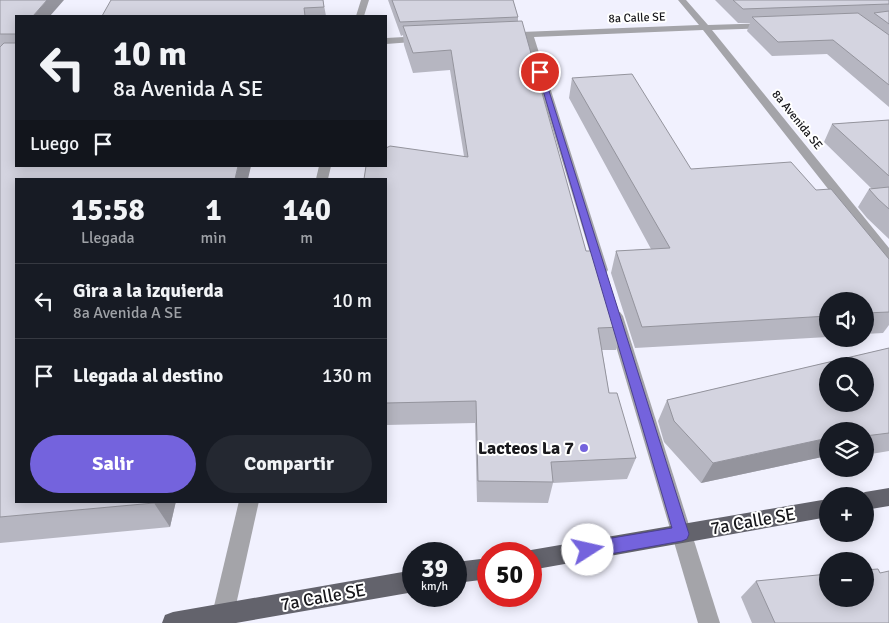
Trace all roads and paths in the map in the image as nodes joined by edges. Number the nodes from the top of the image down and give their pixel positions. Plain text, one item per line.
1 (365, 0) edge
2 (682, 0) edge
3 (360, 15) edge
4 (774, 25) edge
5 (706, 28) junction
6 (528, 35) junction
7 (510, 36) edge
8 (434, 39) edge
9 (387, 41) edge
10 (889, 257) edge
11 (889, 497) edge
12 (874, 500) edge
13 (249, 503) edge
14 (819, 510) edge
15 (682, 534) junction
16 (542, 558) edge
17 (402, 583) edge
18 (222, 619) edge
19 (172, 623) edge
20 (710, 623) edge

1 - 3 street
2 - 5 street, 8a Avenida SE
4 - 5 street, 8a Calle SE
5 - 6 street, 8a Calle SE
5 - 10 street, 8a Avenida SE
6 - 7 street, 8a Calle SE
6 - 15 street
8 - 9 street
11 - 12 main road
13 - 18 street
14 - 15 main road, 7a Calle SE
15 - 16 main road, 7a Calle SE
15 - 20 street
17 - 18 main road, 7a Calle SE
18 - 19 main road, 7a Calle SE

